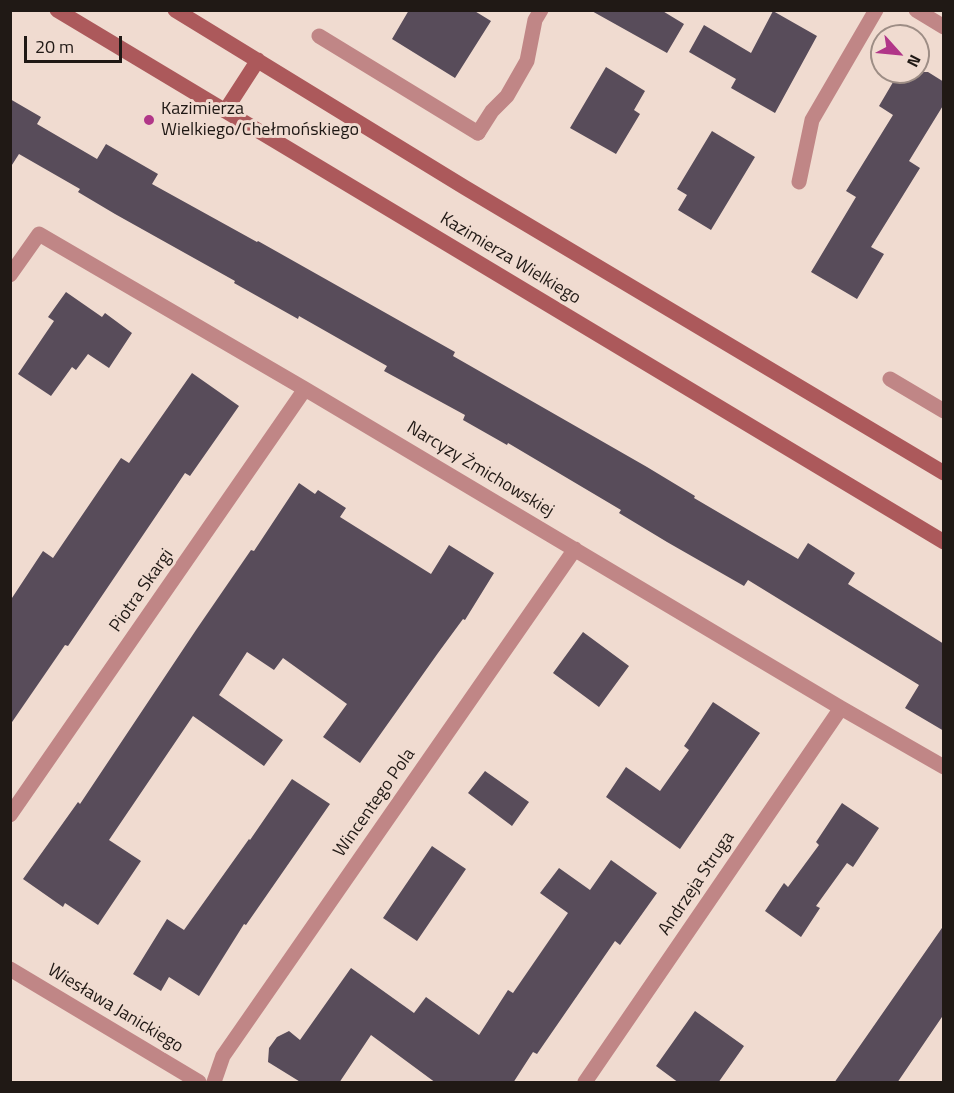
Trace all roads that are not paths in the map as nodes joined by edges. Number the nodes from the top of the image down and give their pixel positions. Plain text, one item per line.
1 (57, 10) edge
2 (175, 10) edge
3 (541, 10) edge
4 (876, 10) edge
5 (916, 10) edge
6 (944, 27) edge
7 (319, 36) dead end
8 (258, 60) junction
9 (225, 111) junction
10 (799, 182) dead end
11 (10, 275) edge
12 (890, 379) dead end
13 (305, 388) junction
14 (944, 411) edge
15 (944, 473) edge
16 (944, 542) edge
17 (575, 549) junction
18 (841, 708) junction
19 (944, 767) edge
20 (10, 815) edge
21 (10, 969) edge
22 (200, 1083) edge
23 (214, 1083) edge
24 (585, 1083) edge

1 - 9 main road, Kazimierza Wielkiego
2 - 8 main road
3 - 7 street
4 - 10 street
5 - 6 street
8 - 9 main road
8 - 15 main road
9 - 16 main road, Kazimierza Wielkiego
11 - 13 street, Narcyzy Żmichowskiej
12 - 14 street
13 - 17 street, Narcyzy Żmichowskiej
13 - 20 street, Piotra Skargi
17 - 18 street, Narcyzy Żmichowskiej
17 - 23 street, Wincentego Pola
18 - 19 street, Narcyzy Żmichowskiej
18 - 24 street, Andrzeja Struga
21 - 22 street, Wiesława Janickiego

